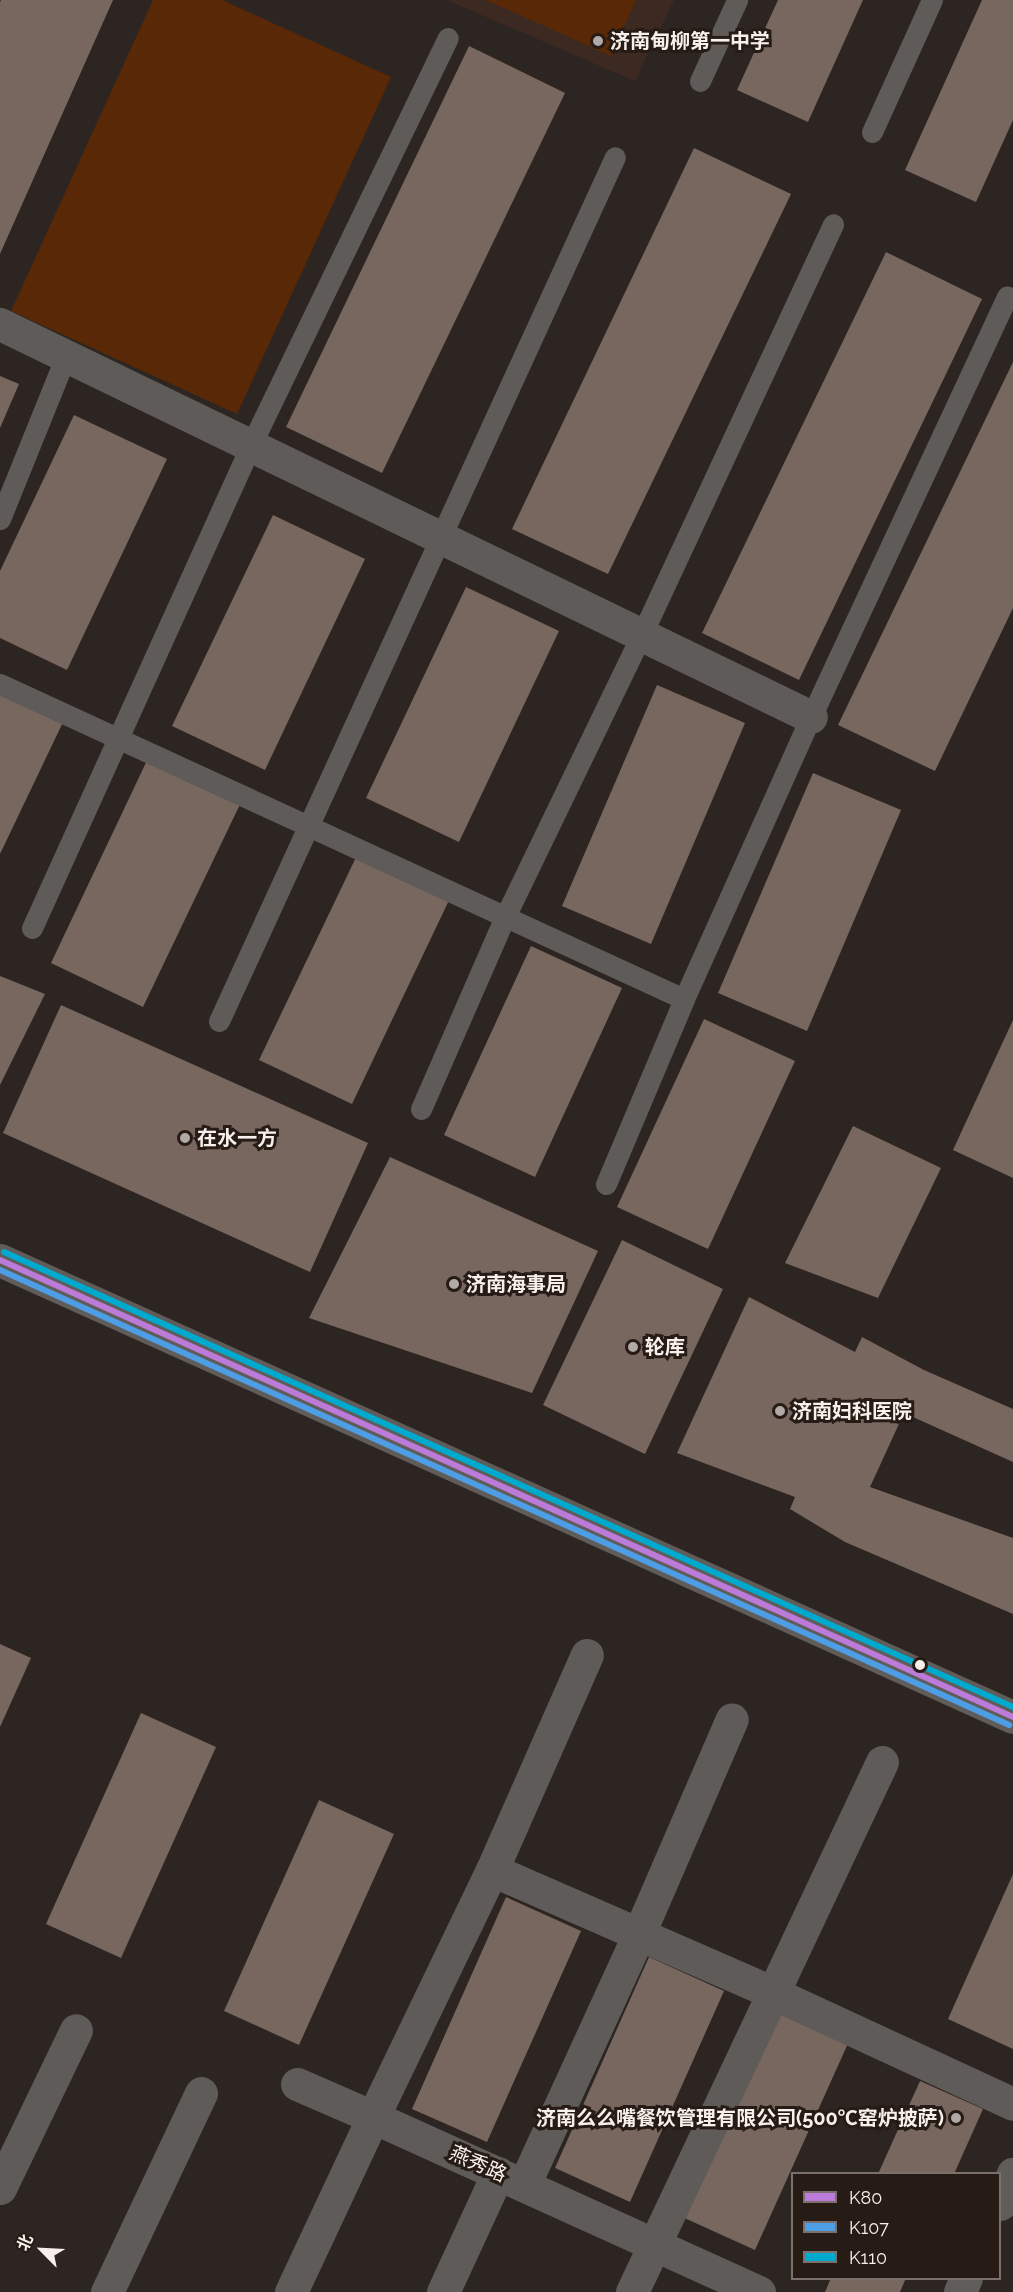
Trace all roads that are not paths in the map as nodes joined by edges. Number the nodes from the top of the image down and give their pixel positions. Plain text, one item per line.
1 (737, 0) edge
2 (932, 0) edge
3 (448, 38) dead end
4 (699, 81) dead end
5 (872, 132) dead end
6 (615, 157) dead end
7 (833, 224) dead end
8 (1008, 296) dead end
9 (0, 324) edge
10 (66, 356) junction
11 (250, 445) junction
12 (0, 519) edge
13 (442, 537) junction
14 (642, 634) junction
15 (0, 684) edge
16 (810, 717) junction
17 (118, 738) junction
18 (308, 826) junction
19 (505, 917) junction
20 (32, 928) dead end
21 (684, 999) junction
22 (219, 1021) dead end
23 (421, 1109) dead end
24 (606, 1184) dead end
25 (0, 1260) edge
26 (0, 1279) edge
27 (587, 1655) dead end
28 (1013, 1717) edge
29 (732, 1719) dead end
30 (1013, 1735) edge
31 (882, 1762) dead end
32 (492, 1870) junction
33 (638, 1936) junction
34 (773, 1993) junction
35 (76, 2030) dead end
36 (297, 2084) dead end
37 (201, 2093) dead end
38 (1013, 2104) edge
39 (373, 2117) junction
40 (1013, 2174) edge
41 (511, 2179) junction
42 (0, 2188) edge
43 (1001, 2200) edge
44 (654, 2244) junction
45 (107, 2292) edge
46 (291, 2292) edge
47 (443, 2292) edge
48 (632, 2292) edge
49 (759, 2292) edge

1 - 4 lane
2 - 5 lane
3 - 11 lane
6 - 13 lane
7 - 14 lane
8 - 16 lane
9 - 10 street
10 - 11 street
10 - 12 lane
11 - 13 street
11 - 17 lane
13 - 14 street
13 - 18 lane
14 - 16 street
14 - 19 lane
15 - 17 lane
16 - 21 lane
17 - 18 lane
17 - 20 lane
18 - 19 lane
18 - 22 lane
19 - 21 lane
19 - 23 lane
21 - 24 lane
25 - 28 street
26 - 30 street
27 - 32 street
29 - 33 street
31 - 34 street
32 - 33 street
32 - 39 street
33 - 34 street
33 - 41 street
34 - 38 street
34 - 44 street
35 - 42 street
36 - 39 street, 燕秀路
37 - 45 street
39 - 41 street, 燕秀路
39 - 46 street
40 - 43 street
41 - 44 street, 燕秀路
41 - 47 street
44 - 48 street
44 - 49 street, 燕秀路

